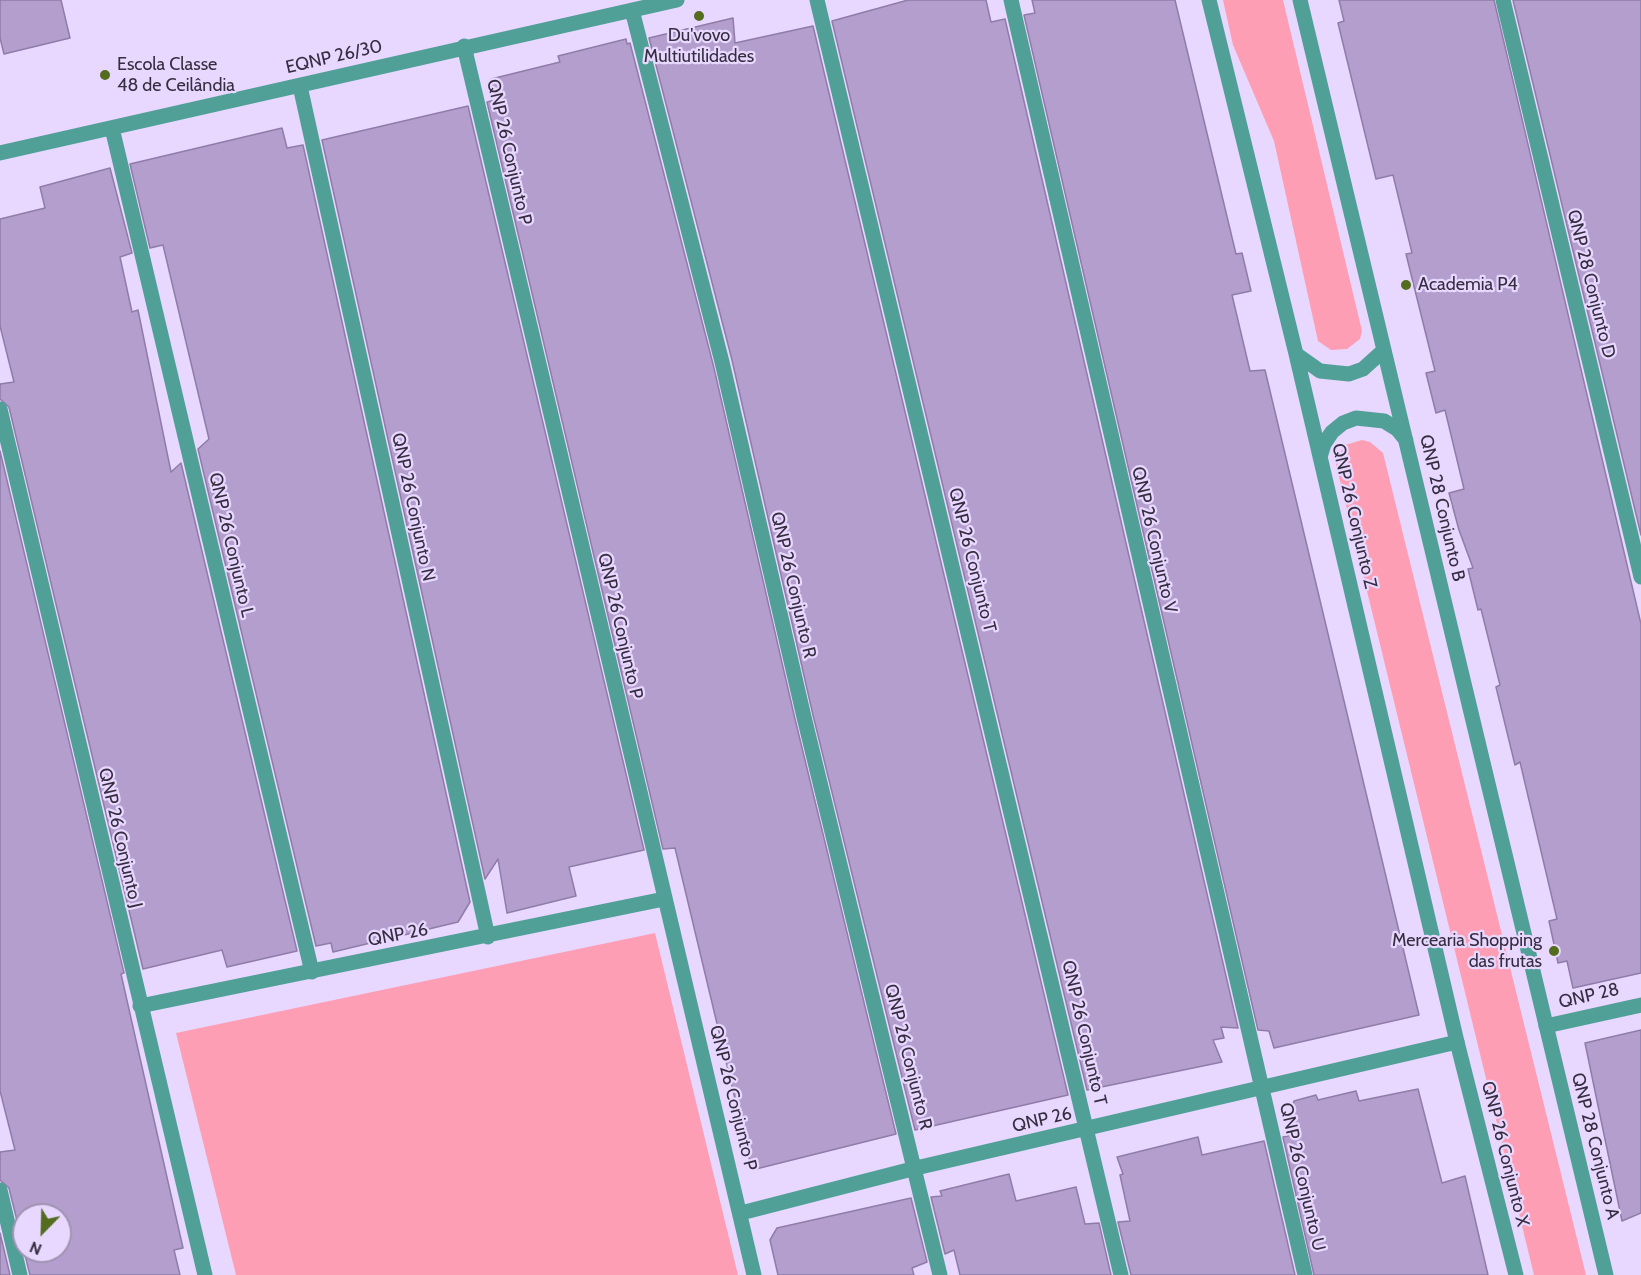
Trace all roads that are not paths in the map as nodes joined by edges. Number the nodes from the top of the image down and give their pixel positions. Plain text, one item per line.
1 (677, 0) edge
2 (817, 0) edge
3 (1011, 0) edge
4 (1209, 0) edge
5 (1300, 0) edge
6 (1503, 0) edge
7 (632, 10) junction
8 (464, 46) junction
9 (300, 86) junction
10 (112, 128) junction
11 (0, 153) edge
12 (1384, 350) junction
13 (1296, 354) junction
14 (0, 409) edge
15 (1406, 440) junction
16 (1320, 458) junction
17 (1641, 578) edge
18 (664, 898) junction
19 (488, 937) junction
20 (312, 972) junction
21 (1641, 1005) edge
22 (140, 1006) junction
23 (1546, 1026) junction
24 (1457, 1042) junction
25 (1261, 1088) junction
26 (1086, 1130) junction
27 (916, 1168) junction
28 (0, 1190) edge
29 (741, 1213) junction
30 (20, 1275) edge
31 (205, 1275) edge
32 (754, 1275) edge
33 (940, 1275) edge
34 (1121, 1275) edge
35 (1305, 1275) edge
36 (1516, 1275) edge
37 (1606, 1275) edge

1 - 7 street, EQNP 26/30
2 - 26 street, QNP 26 Conjunto T
3 - 25 street, QNP 26 Conjunto V
4 - 13 street, QNP 26 Conjunto Z
5 - 12 street, QNP 28 Conjunto B
6 - 17 street, QNP 28 Conjunto D
7 - 8 street, EQNP 26/30
7 - 27 street, QNP 26 Conjunto R
8 - 9 street, EQNP 26/30
8 - 18 street, QNP 26 Conjunto P
9 - 10 street, EQNP 26/30
9 - 19 street, QNP 26 Conjunto N
10 - 11 street, EQNP 26/30
10 - 20 street, QNP 26 Conjunto L
12 - 13 street
12 - 15 street, QNP 28 Conjunto B
13 - 16 street, QNP 26 Conjunto Z
14 - 22 street, QNP 26 Conjunto J
15 - 16 street
15 - 23 street, QNP 28 Conjunto B
16 - 24 street, QNP 26 Conjunto Z
18 - 19 street, QNP 26
18 - 29 street, QNP 26 Conjunto P
19 - 20 street, QNP 26
20 - 22 street, QNP 26
21 - 23 street, QNP 28
22 - 31 street, QNP 26 Conjunto J
23 - 37 street, QNP 28 Conjunto A
24 - 25 street, QNP 26
24 - 36 street, QNP 26 Conjunto X
25 - 26 street, QNP 26
25 - 35 street, QNP 26 Conjunto U
26 - 27 street, QNP 26
26 - 34 street, QNP 26 Conjunto T
27 - 29 street, QNP 26
27 - 33 street, QNP 26 Conjunto R
28 - 30 street
29 - 32 street, QNP 26 Conjunto P

